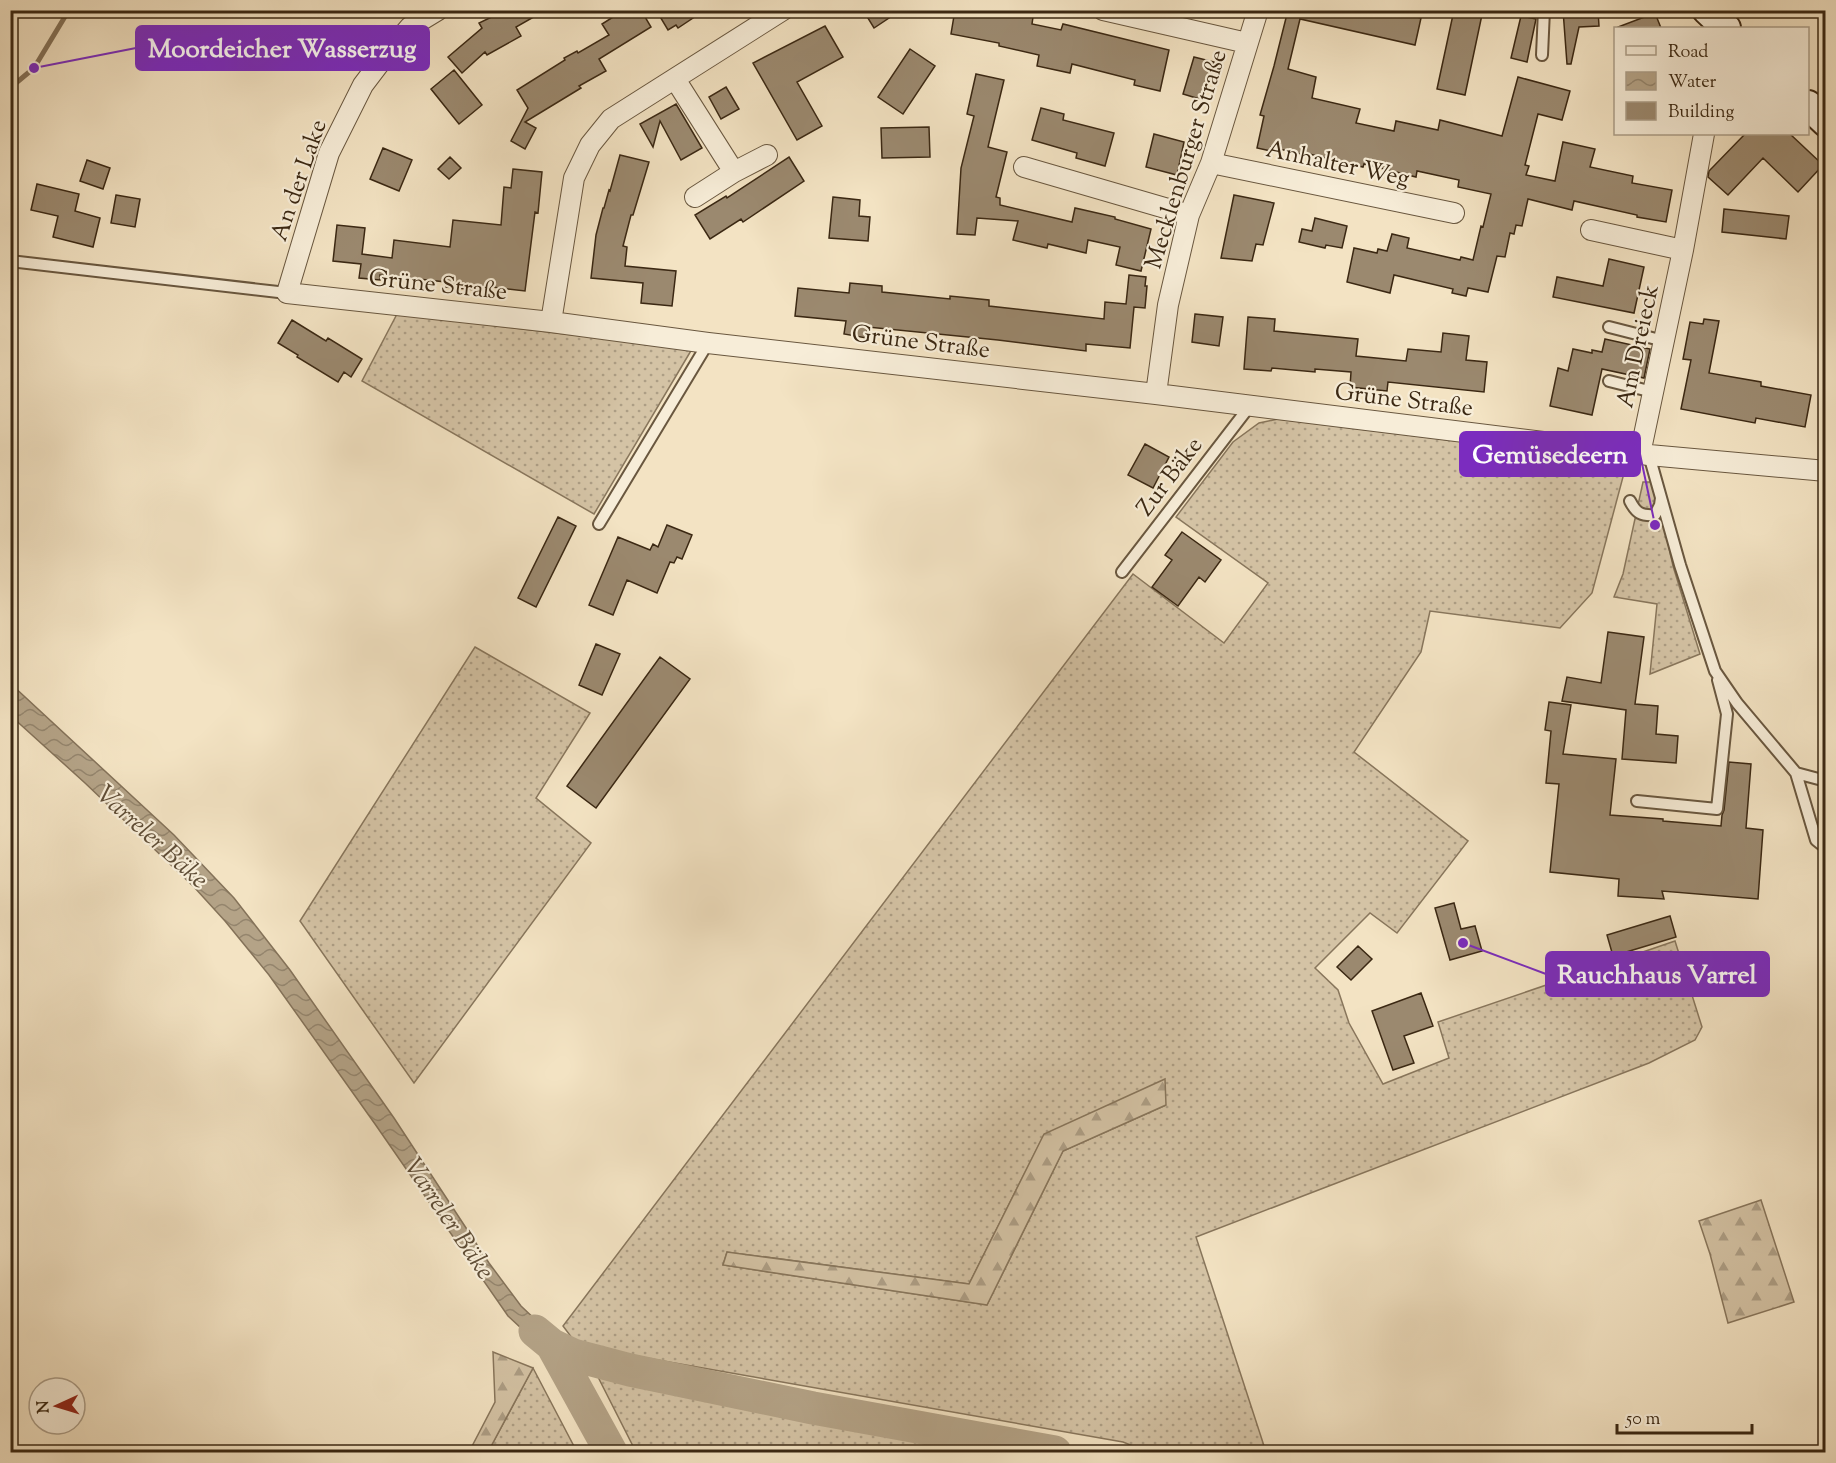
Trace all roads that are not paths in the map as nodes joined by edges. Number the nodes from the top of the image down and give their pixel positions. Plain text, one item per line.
1 (438, 10) edge
2 (783, 10) edge
3 (1103, 10) edge
4 (1258, 10) edge
5 (1544, 10) edge
6 (1247, 43) junction
7 (1542, 55) dead end
8 (675, 79) junction
9 (1809, 106) edge
10 (1826, 122) edge
11 (1704, 135) edge
12 (767, 155) dead end
13 (1212, 163) junction
14 (1024, 167) dead end
15 (734, 172) junction
16 (694, 197) dead end
17 (1454, 213) dead end
18 (1189, 215) junction
19 (1592, 230) dead end
20 (1683, 250) junction
21 (10, 261) edge
22 (286, 293) junction
23 (551, 322) junction
24 (1609, 327) dead end
25 (1664, 340) junction
26 (708, 343) junction
27 (1609, 381) dead end
28 (1653, 392) junction
29 (1156, 394) junction
30 (1249, 406) junction
31 (1644, 454) junction
32 (1826, 471) edge
33 (1661, 496) junction
34 (1630, 501) dead end
35 (599, 524) dead end
36 (1122, 572) dead end
37 (1715, 671) junction
38 (1796, 773) junction
39 (1826, 781) edge
40 (1636, 801) dead end
41 (1826, 848) edge

1 - 22 street, An der Lake
2 - 8 street
3 - 6 street
4 - 6 street, Mecklenburger Straße
5 - 7 lane
6 - 13 street, Mecklenburger Straße
8 - 15 street
8 - 23 street
9 - 10 main road
11 - 20 street, Am Dreieck
12 - 15 street
13 - 17 street, Anhalter Weg
13 - 18 street, Mecklenburger Straße
14 - 18 street
15 - 16 street
18 - 29 street, Mecklenburger Straße
19 - 20 street
20 - 25 street, Am Dreieck
21 - 22 lane, Grüne Straße
22 - 23 street, Grüne Straße
23 - 26 street, Grüne Straße
24 - 25 lane
25 - 28 street, Am Dreieck
26 - 29 street, Grüne Straße
26 - 35 lane
27 - 28 lane
28 - 31 street, Am Dreieck
29 - 30 street, Grüne Straße
30 - 31 street, Grüne Straße
30 - 36 lane, Zur Bäke
31 - 32 street, Grüne Straße
31 - 33 lane
33 - 34 lane
33 - 37 lane
37 - 38 lane
37 - 40 lane
38 - 39 lane
38 - 41 lane

